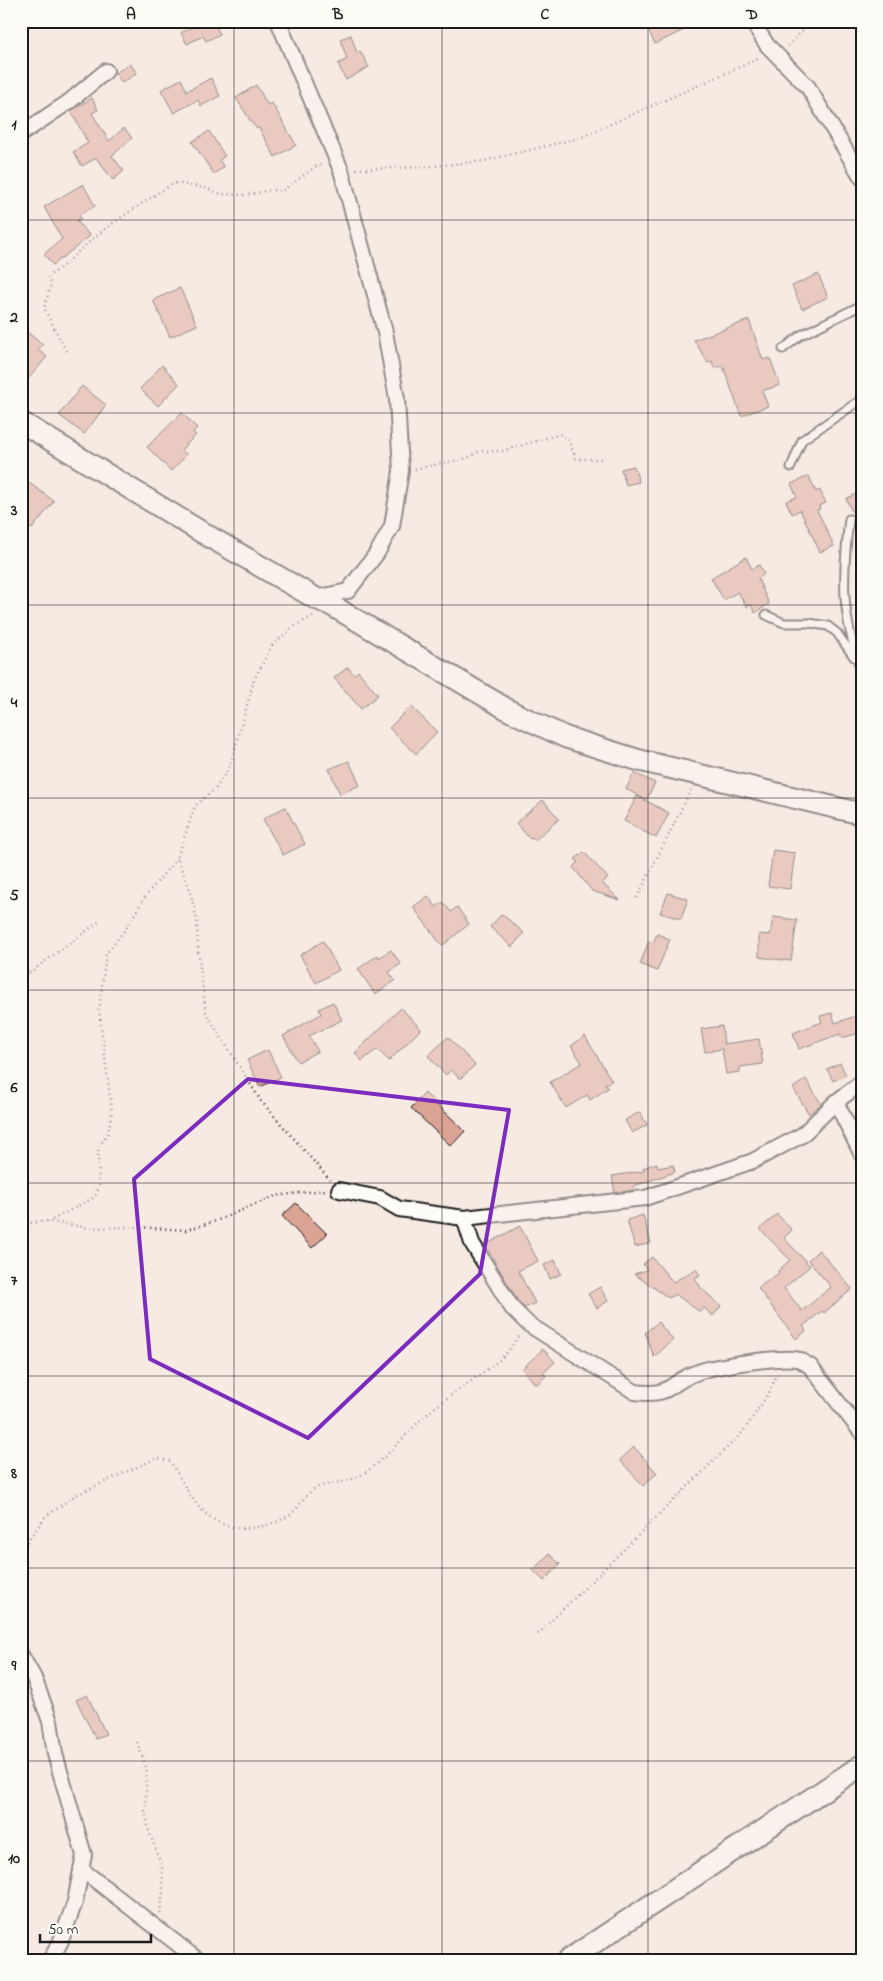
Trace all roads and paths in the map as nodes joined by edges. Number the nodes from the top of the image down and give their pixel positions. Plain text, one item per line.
1 (278, 21) edge
2 (752, 21) edge
3 (812, 21) edge
4 (775, 54) junction
5 (106, 71) dead end
6 (21, 134) edge
7 (341, 170) junction
8 (862, 178) edge
9 (862, 305) edge
10 (783, 349) dead end
11 (66, 351) dead end
12 (862, 399) edge
13 (21, 422) edge
14 (604, 459) dead end
15 (791, 467) dead end
16 (402, 471) junction
17 (849, 519) dead end
18 (323, 601) junction
19 (766, 615) dead end
20 (858, 662) junction
21 (862, 673) edge
22 (699, 773) junction
23 (862, 814) edge
24 (177, 858) junction
25 (637, 898) dead end
26 (100, 921) dead end
27 (21, 979) edge
28 (862, 1082) edge
29 (836, 1102) junction
30 (862, 1155) edge
31 (339, 1190) junction
32 (464, 1218) junction
33 (48, 1222) junction
34 (21, 1224) edge
35 (528, 1324) junction
36 (783, 1359) junction
37 (862, 1433) edge
38 (21, 1550) edge
39 (538, 1634) dead end
40 (21, 1655) edge
41 (138, 1742) dead end
42 (862, 1765) edge
43 (81, 1869) junction
44 (157, 1929) junction
45 (50, 1960) edge
46 (198, 1960) edge
47 (568, 1960) edge

1 - 7 street
2 - 4 street
3 - 4 path
4 - 7 path
4 - 8 street
5 - 6 street
7 - 11 path
7 - 16 street
9 - 10 lane
12 - 15 lane
13 - 18 street
14 - 16 path
16 - 18 street
17 - 20 lane
18 - 22 street
18 - 24 path
19 - 20 lane
20 - 21 lane
22 - 23 street
22 - 25 path
24 - 31 path
24 - 33 path
26 - 27 path
28 - 29 street
29 - 30 street
29 - 32 street
31 - 32 street
31 - 33 path
32 - 35 street
33 - 34 path
35 - 36 street
35 - 38 path
36 - 37 street
36 - 39 path
40 - 43 street
41 - 44 path
42 - 47 street
43 - 44 street
43 - 45 street
44 - 46 street

